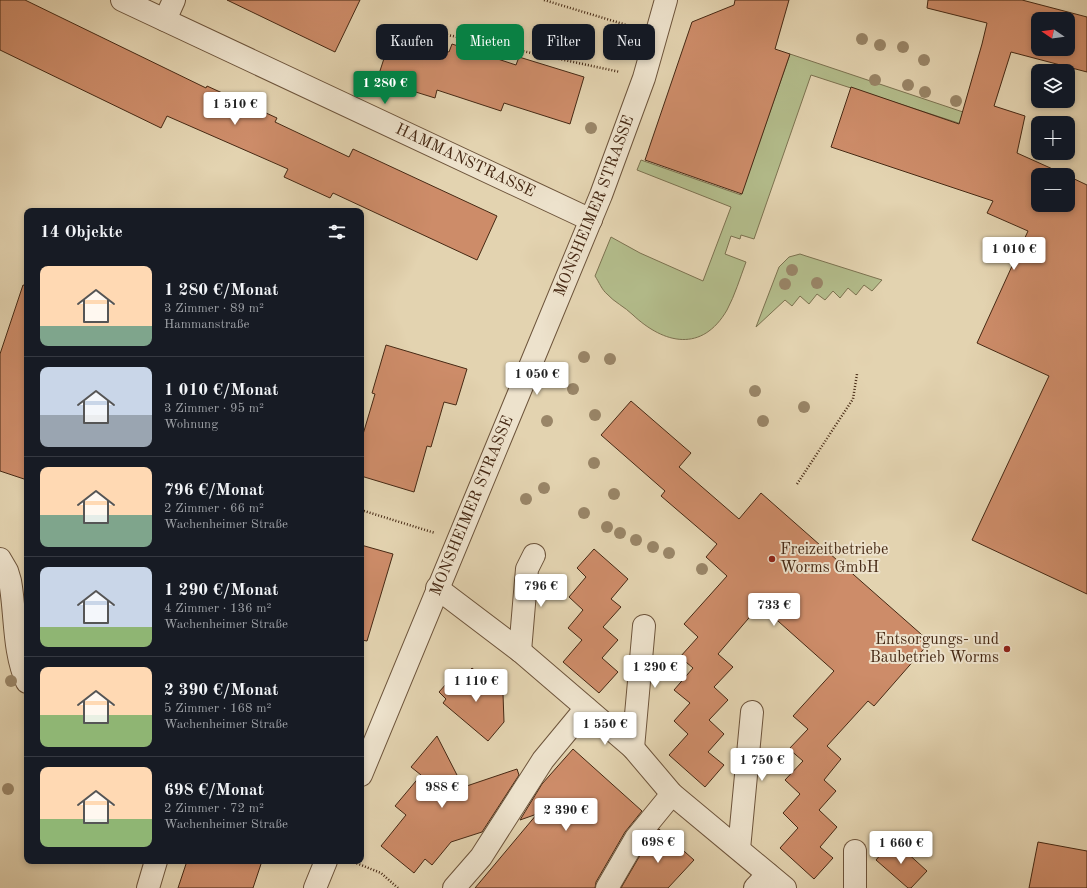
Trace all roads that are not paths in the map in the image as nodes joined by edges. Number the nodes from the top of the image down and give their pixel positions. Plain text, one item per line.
1 (122, 0) edge
2 (174, 0) edge
3 (666, 0) edge
4 (165, 20) junction
5 (590, 220) junction
6 (534, 555) dead end
7 (0, 559) edge
8 (437, 588) junction
9 (644, 626) dead end
10 (520, 651) junction
11 (24, 676) edge
12 (586, 708) junction
13 (752, 712) dead end
14 (633, 748) junction
15 (364, 768) edge
16 (672, 794) junction
17 (739, 849) junction
18 (855, 851) dead end
19 (155, 864) edge
20 (325, 864) edge
21 (762, 881) edge
22 (148, 888) edge
23 (315, 888) edge
24 (454, 888) edge
25 (607, 888) edge
26 (785, 888) edge
27 (855, 888) edge

1 - 4 street, HAMMANSTRASSE
2 - 4 street
3 - 5 street, MONSHEIMER STRASSE
4 - 5 street, HAMMANSTRASSE
5 - 8 street, MONSHEIMER STRASSE
6 - 10 street
7 - 11 street
8 - 10 street
8 - 15 street, MONSHEIMER STRASSE
9 - 14 street
10 - 12 street
12 - 14 street
12 - 24 street
13 - 17 street
14 - 16 street
16 - 17 street
16 - 25 street
17 - 21 street
18 - 27 street
19 - 22 street
20 - 23 street
21 - 26 street

